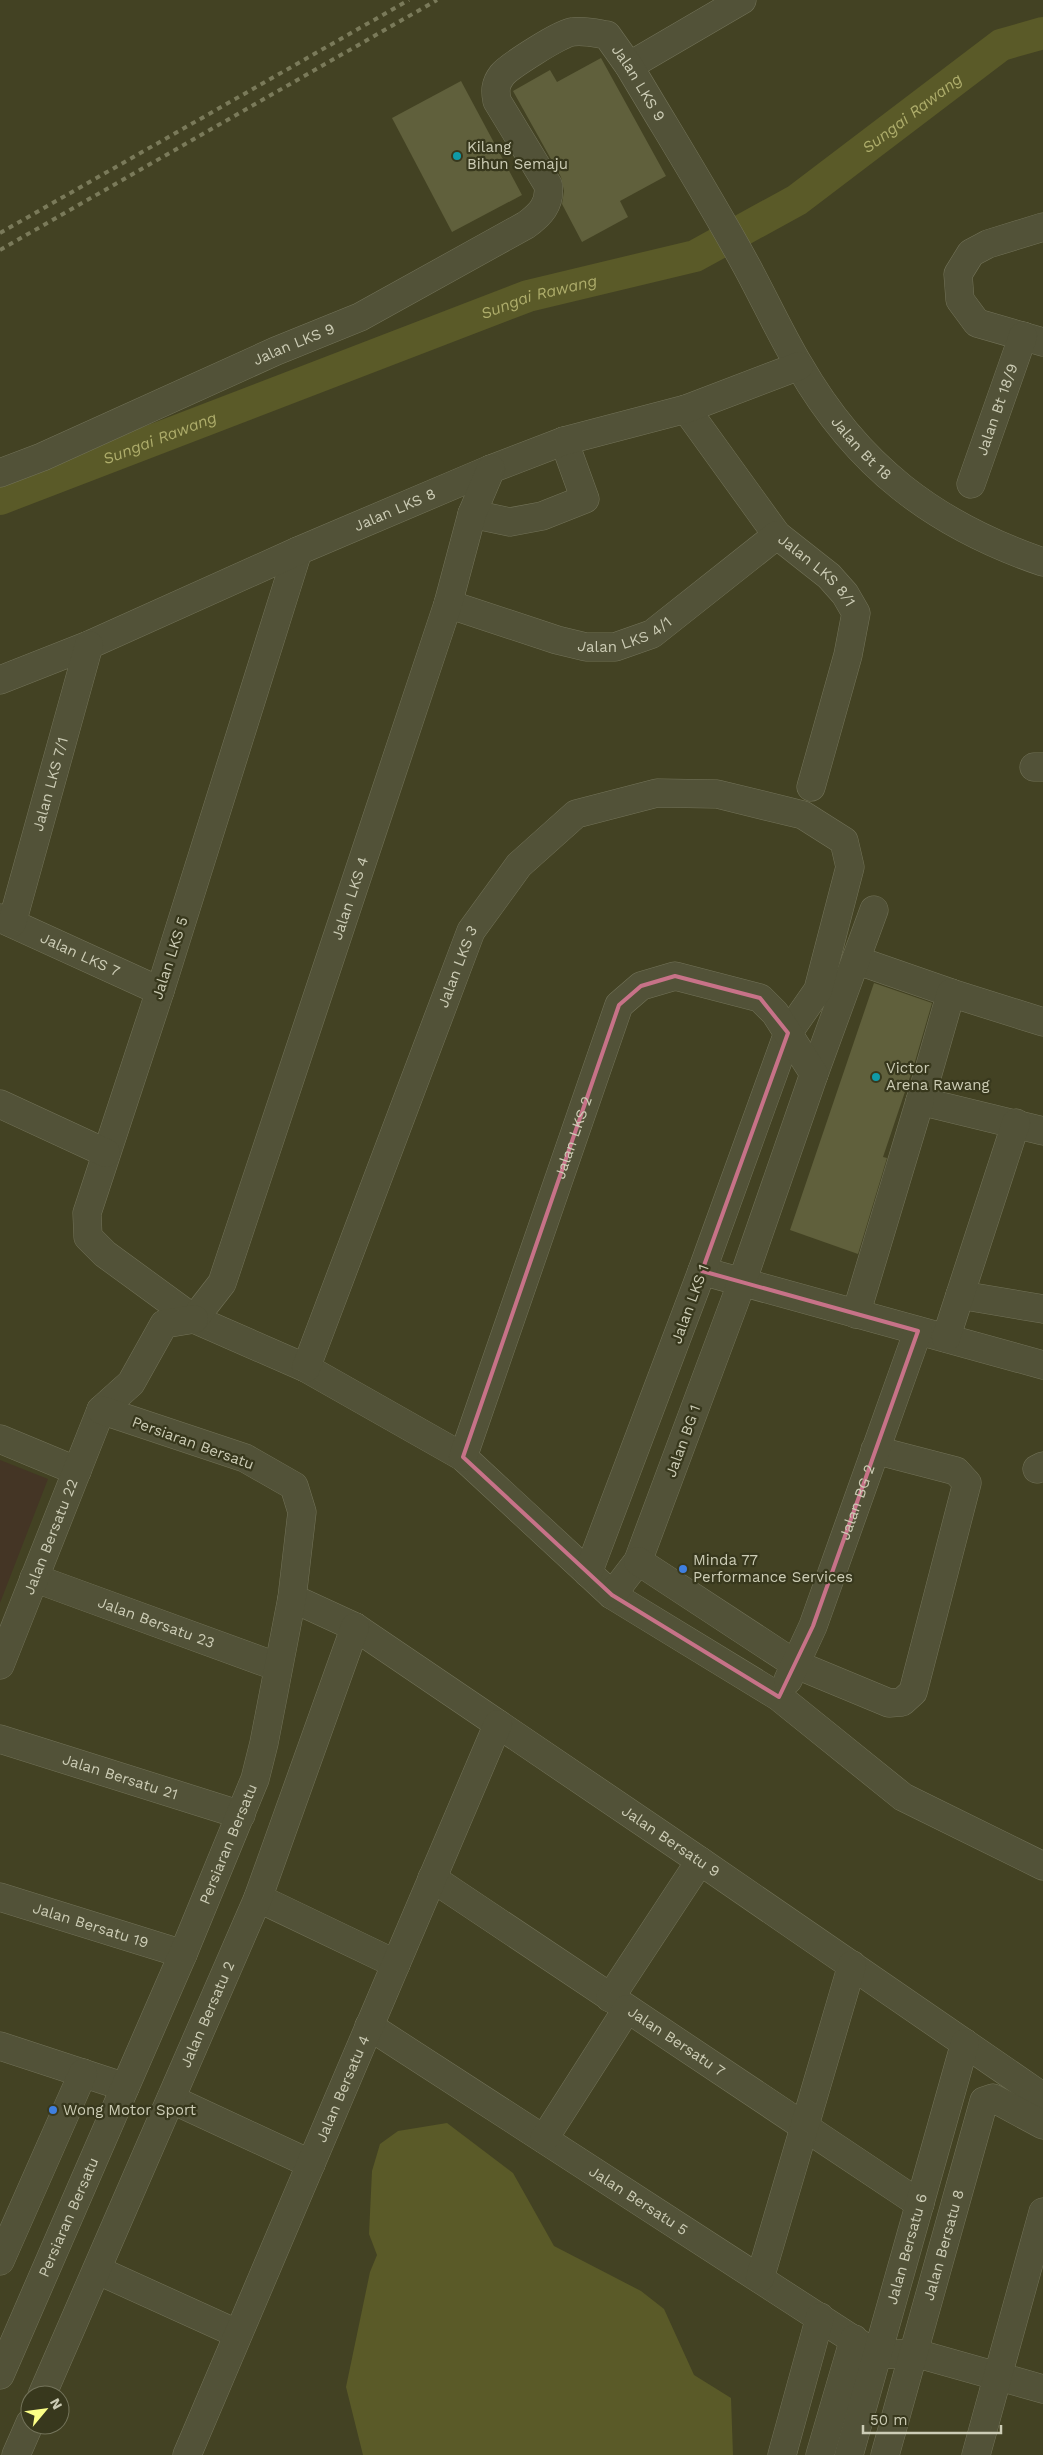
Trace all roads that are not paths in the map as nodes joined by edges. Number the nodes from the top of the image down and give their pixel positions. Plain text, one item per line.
1 (742, 0) edge
2 (629, 66) junction
3 (1043, 227) edge
4 (746, 265) joint
5 (1033, 339) edge
6 (799, 366) junction
7 (686, 409) junction
8 (564, 441) junction
9 (491, 469) junction
10 (0, 473) edge
11 (971, 484) dead end
12 (472, 514) junction
13 (777, 535) junction
14 (298, 551) junction
15 (1043, 562) edge
16 (448, 604) junction
17 (89, 645) junction
18 (0, 680) edge
19 (811, 787) dead end
20 (803, 814) joint
21 (874, 910) dead end
22 (6, 921) edge
23 (856, 960) junction
24 (160, 991) junction
25 (951, 993) junction
26 (1043, 1022) edge
27 (788, 1033) junction
28 (814, 1074) junction
29 (920, 1101) junction
30 (0, 1104) edge
31 (1016, 1123) junction
32 (1043, 1131) edge
33 (106, 1153) junction
34 (702, 1271) junction
35 (742, 1282) junction
36 (960, 1295) junction
37 (1043, 1308) edge
38 (856, 1314) junction
39 (194, 1319) junction
40 (918, 1331) junction
41 (946, 1338) junction
42 (1043, 1365) edge
43 (306, 1368) junction
44 (101, 1410) junction
45 (0, 1438) edge
46 (875, 1450) junction
47 (463, 1457) junction
48 (77, 1471) junction
49 (638, 1562) junction
50 (588, 1573) junction
51 (34, 1578) junction
52 (612, 1595) junction
53 (292, 1598) junction
54 (355, 1627) junction
55 (795, 1664) junction
56 (0, 1665) edge
57 (278, 1667) junction
58 (779, 1697) junction
59 (498, 1724) junction
60 (0, 1739) edge
61 (241, 1814) junction
62 (700, 1861) junction
63 (1043, 1866) edge
64 (432, 1878) junction
65 (0, 1897) edge
66 (258, 1898) junction
67 (183, 1954) junction
68 (396, 1964) junction
69 (852, 1965) junction
70 (619, 2003) junction
71 (369, 2026) junction
72 (965, 2043) junction
73 (3, 2055) edge
74 (83, 2073) junction
75 (125, 2087) junction
76 (1043, 2097) edge
77 (172, 2099) junction
78 (1043, 2125) edge
79 (803, 2127) junction
80 (544, 2139) junction
81 (311, 2164) junction
82 (920, 2204) junction
83 (1043, 2212) edge
84 (0, 2261) edge
85 (96, 2270) junction
86 (760, 2278) junction
87 (820, 2318) junction
88 (10, 2327) edge
89 (238, 2334) junction
90 (854, 2339) junction
91 (915, 2353) junction
92 (877, 2355) junction
93 (0, 2375) edge
94 (998, 2376) junction
95 (46, 2385) edge
96 (1043, 2389) edge
97 (25, 2435) edge
98 (16, 2455) edge
99 (187, 2455) edge
100 (782, 2455) edge
101 (820, 2455) edge
102 (849, 2455) edge
103 (885, 2455) edge
104 (976, 2455) edge

1 - 2 street
2 - 4 street, Jalan LKS 9
2 - 10 street, Jalan LKS 9
3 - 5 street
4 - 6 street, Jalan Bt 18
5 - 11 street, Jalan Bt 18/9
6 - 7 street, Jalan LKS 8
6 - 15 street, Jalan Bt 18
7 - 8 street, Jalan LKS 8
7 - 13 street, Jalan LKS 8/1
8 - 9 street, Jalan LKS 8
8 - 12 street
9 - 12 street, Jalan LKS 4
9 - 14 street, Jalan LKS 8
12 - 16 street, Jalan LKS 4
13 - 16 street, Jalan LKS 4/1
13 - 19 street, Jalan LKS 8/1
14 - 17 street, Jalan LKS 8
14 - 24 street, Jalan LKS 5
16 - 39 street, Jalan LKS 4
17 - 18 street, Jalan LKS 8
17 - 22 street, Jalan LKS 7/1
20 - 27 street, Jalan LKS 1
20 - 43 street, Jalan LKS 3
21 - 23 street, Jalan BG 1
22 - 24 street, Jalan LKS 7
23 - 25 street
23 - 28 street, Jalan BG 1
24 - 33 street, Jalan LKS 5
25 - 26 street
25 - 29 street
27 - 28 street, Jalan LKS 2
27 - 34 street, Jalan LKS 1
27 - 47 street, Jalan LKS 2
28 - 35 street, Jalan BG 1
29 - 31 street
29 - 38 street
30 - 33 street
31 - 32 street
31 - 36 street
33 - 39 street, Jalan LKS 5
34 - 35 street
34 - 50 street, Jalan LKS 1
35 - 38 street
35 - 49 street, Jalan BG 1
36 - 37 street
36 - 41 street
38 - 40 street
39 - 43 street
39 - 44 street
40 - 41 street
40 - 46 street, Jalan BG 2
41 - 42 street
43 - 47 street
44 - 48 street, Jalan Bersatu 22
44 - 53 street, Persiaran Bersatu
45 - 48 street
46 - 55 street, Jalan BG 2
46 - 55 street
47 - 50 street
48 - 51 street, Jalan Bersatu 22
49 - 52 street, Jalan BG 1
49 - 55 street
50 - 52 street
51 - 56 street, Jalan Bersatu 22
51 - 57 street, Jalan Bersatu 23
52 - 58 street
53 - 54 street, Jalan Bersatu 9
53 - 57 street, Persiaran Bersatu
54 - 59 street, Jalan Bersatu 9
54 - 66 street, Jalan Bersatu 2
55 - 58 street, Jalan BG 2
57 - 61 street, Persiaran Bersatu
58 - 63 street
59 - 62 street, Jalan Bersatu 9
59 - 64 street, Jalan Bersatu 4
60 - 61 street, Jalan Bersatu 21
61 - 67 street, Persiaran Bersatu
62 - 69 street, Jalan Bersatu 9
62 - 70 street
64 - 68 street, Jalan Bersatu 4
64 - 70 street, Jalan Bersatu 7
65 - 67 street, Jalan Bersatu 19
66 - 68 street
66 - 77 street, Jalan Bersatu 2
67 - 75 street, Persiaran Bersatu
68 - 71 street, Jalan Bersatu 4
69 - 72 street, Jalan Bersatu 9
69 - 79 street
70 - 79 street, Jalan Bersatu 7
70 - 80 street
71 - 80 street, Jalan Bersatu 5
71 - 81 street, Jalan Bersatu 4
72 - 76 street, Jalan Bersatu 9
72 - 82 street, Jalan Bersatu 6
73 - 74 street
74 - 75 street
74 - 84 street
75 - 88 street, Persiaran Bersatu
77 - 81 street
77 - 85 street, Jalan Bersatu 2
78 - 91 street, Jalan Bersatu 8
79 - 82 street, Jalan Bersatu 7
79 - 86 street
80 - 86 street, Jalan Bersatu 5
81 - 89 street, Jalan Bersatu 4
82 - 92 street, Jalan Bersatu 6
83 - 94 street
85 - 89 street
85 - 95 street, Jalan Bersatu 2
86 - 87 street, Jalan Bersatu 5
87 - 90 street, Jalan Bersatu 5
87 - 100 street
88 - 93 street, Persiaran Bersatu
89 - 99 street, Jalan Bersatu 4
90 - 92 street, Jalan Bersatu 5
90 - 101 street
91 - 92 street
91 - 94 street
91 - 103 street, Jalan Bersatu 8
92 - 102 street, Jalan Bersatu 6
94 - 96 street
94 - 104 street
97 - 98 street

